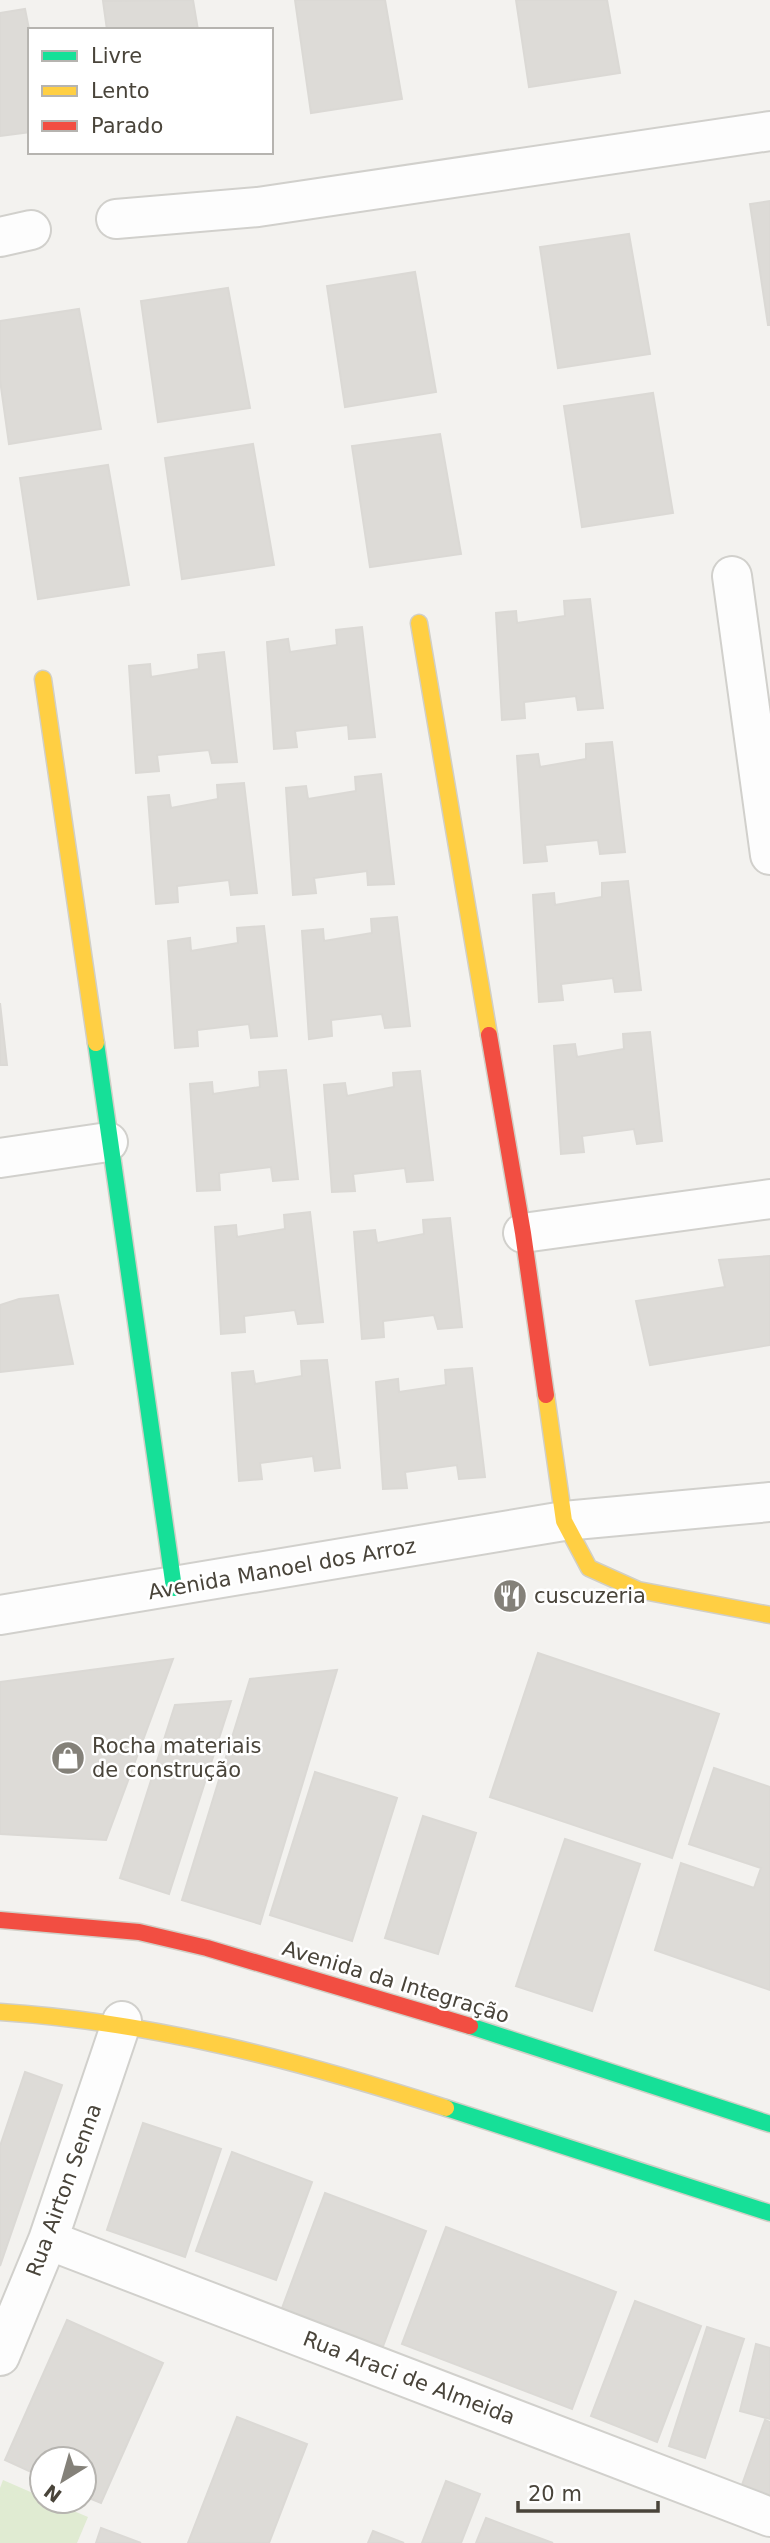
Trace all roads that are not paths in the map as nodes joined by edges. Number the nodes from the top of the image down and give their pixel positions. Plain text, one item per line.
1 (770, 131) edge
2 (116, 219) dead end
3 (732, 576) dead end
4 (419, 623) dead end
5 (43, 679) dead end
6 (770, 855) edge
7 (108, 1142) junction
8 (0, 1158) edge
9 (770, 1199) edge
10 (523, 1233) junction
11 (770, 1502) edge
12 (564, 1521) junction
13 (174, 1588) junction
14 (0, 1615) edge
15 (770, 1615) edge
16 (0, 1920) edge
17 (0, 2012) edge
18 (122, 2021) junction
19 (770, 2124) edge
20 (770, 2213) edge
21 (48, 2240) junction
22 (0, 2357) edge
23 (770, 2517) edge

1 - 2 street
3 - 6 street
4 - 10 street
5 - 7 street
7 - 8 street
7 - 13 street
9 - 10 street
10 - 12 street
11 - 12 street, Avenida Manoel dos Arroz
12 - 13 street, Avenida Manoel dos Arroz
12 - 15 street
13 - 14 street, Avenida Manoel dos Arroz
16 - 19 street, Avenida da Integração
17 - 18 street
18 - 20 street
18 - 21 street, Rua Airton Senna
21 - 22 street, Rua Airton Senna
21 - 23 street, Rua Araci de Almeida

